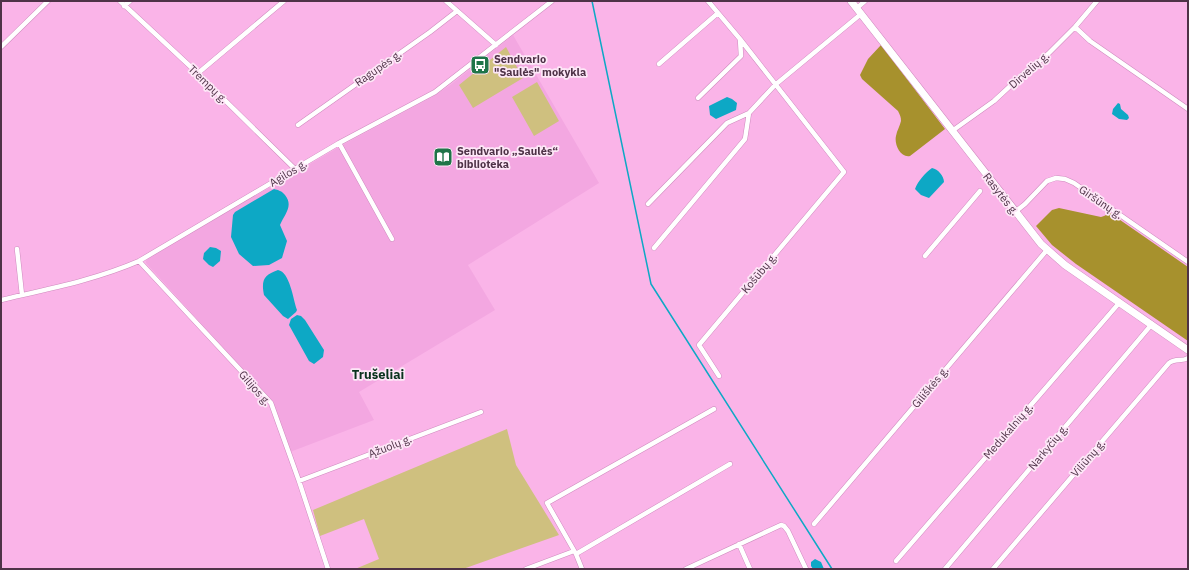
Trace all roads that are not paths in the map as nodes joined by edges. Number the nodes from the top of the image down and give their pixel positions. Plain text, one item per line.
1 (48, 1) edge
2 (120, 1) edge
3 (130, 1) edge
4 (284, 1) edge
5 (446, 1) edge
6 (552, 1) edge
7 (708, 1) edge
8 (851, 1) edge
9 (865, 1) edge
10 (1097, 1) edge
11 (124, 6) junction
12 (457, 11) junction
13 (859, 11) junction
14 (718, 13) junction
15 (1076, 27) junction
16 (740, 39) junction
17 (496, 45) junction
18 (1, 47) edge
19 (659, 64) dead end
20 (197, 74) junction
21 (775, 85) junction
22 (698, 98) dead end
23 (1188, 109) edge
24 (749, 113) junction
25 (298, 125) dead end
26 (952, 131) junction
27 (339, 143) junction
28 (295, 169) junction
29 (980, 191) dead end
30 (648, 204) dead end
31 (1015, 212) junction
32 (392, 238) dead end
33 (654, 248) dead end
34 (17, 249) dead end
35 (1047, 250) junction
36 (925, 256) dead end
37 (139, 261) junction
38 (1188, 262) edge
39 (22, 295) junction
40 (1, 300) edge
41 (1120, 302) junction
42 (1152, 324) junction
43 (1188, 350) edge
44 (1188, 358) edge
45 (719, 376) dead end
46 (714, 409) dead end
47 (481, 412) dead end
48 (730, 464) dead end
49 (299, 481) junction
50 (814, 524) dead end
51 (739, 544) junction
52 (575, 552) junction
53 (896, 561) dead end
54 (694, 567) edge
55 (328, 569) edge
56 (526, 569) edge
57 (582, 569) edge
58 (686, 569) edge
59 (750, 569) edge
60 (806, 569) edge
61 (944, 569) edge
62 (993, 569) edge

1 - 18 street
2 - 11 street, Trempų g.
3 - 11 street
4 - 20 street
5 - 12 street
6 - 17 street, Agilos g.
7 - 14 street
8 - 13 main road, Rasytės g.
9 - 13 street
10 - 15 street, Dirvelių g.
11 - 20 street, Trempų g.
12 - 17 street
12 - 25 street, Ragupės g.
13 - 21 street
13 - 26 main road, Rasytės g.
14 - 16 street
14 - 19 street
15 - 23 street
15 - 26 street, Dirvelių g.
16 - 21 street
16 - 22 street
17 - 27 street, Agilos g.
20 - 28 street, Trempų g.
21 - 24 street
21 - 45 street, Košūbų g.
24 - 30 street
24 - 33 street
26 - 31 main road, Rasytės g.
27 - 28 street, Agilos g.
27 - 32 street
28 - 37 street, Agilos g.
29 - 36 street
31 - 35 main road, Rasytės g.
31 - 38 street, Giršūnų g.
34 - 39 street
35 - 41 main road, Rasytės g.
35 - 50 street, Giliškės g.
37 - 39 street, Agilos g.
37 - 49 street, Gilijos g.
39 - 40 street, Agilos g.
41 - 42 main road, Rasytės g.
41 - 53 street, Medukalnių g.
42 - 43 main road, Rasytės g.
42 - 61 street, Narkyčių g.
44 - 62 street, Viliūnų g.
46 - 52 street
47 - 49 street, Ąžuolų g.
48 - 52 street
49 - 55 street, Gilijos g.
51 - 54 street
51 - 59 street
51 - 60 street
52 - 56 street
52 - 57 street
54 - 58 street

